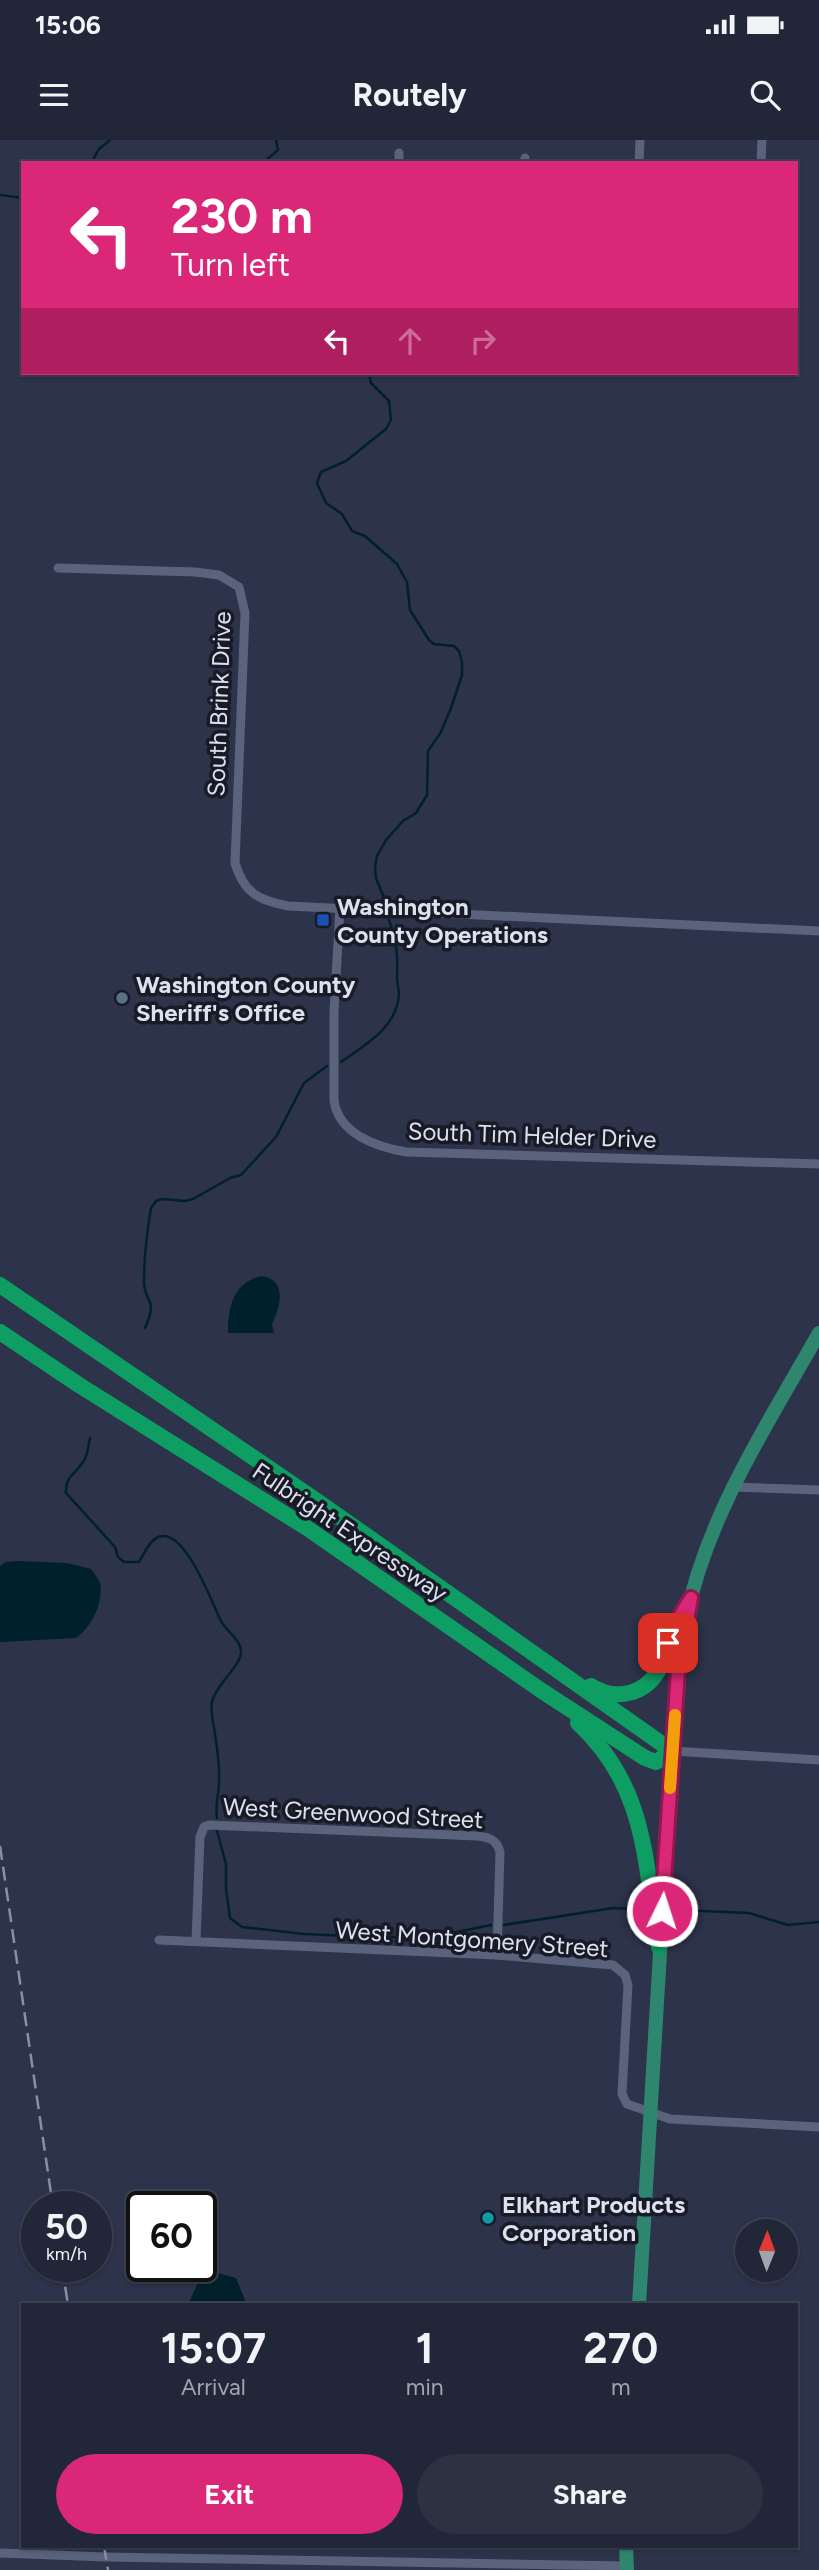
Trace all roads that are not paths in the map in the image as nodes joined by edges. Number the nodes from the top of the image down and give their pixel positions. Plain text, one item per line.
1 (640, 140) edge
2 (762, 140) edge
3 (639, 161) edge
4 (761, 161) edge
5 (58, 568) dead end
6 (340, 908) junction
7 (819, 931) edge
8 (819, 1164) edge
9 (0, 1285) edge
10 (0, 1332) edge
11 (819, 1333) edge
12 (733, 1487) junction
13 (819, 1490) edge
14 (691, 1598) junction
15 (497, 1627) junction
16 (542, 1691) junction
17 (672, 1751) junction
18 (819, 1760) edge
19 (159, 1940) dead end
20 (197, 1941) junction
21 (659, 1947) junction
22 (497, 1955) junction
23 (650, 2113) junction
24 (819, 2127) edge
25 (639, 2303) edge
26 (626, 2548) edge
27 (0, 2553) edge
28 (627, 2568) edge

1 - 3 street
2 - 4 street
5 - 6 street, South Brink Drive
6 - 7 street
6 - 8 street, South Tim Helder Drive
9 - 15 highway, Fulbright Expressway
10 - 16 highway, Fulbright Expressway
11 - 12 main road
12 - 13 street
12 - 14 main road
14 - 15 highway
14 - 17 main road
15 - 17 highway
16 - 17 highway, Fulbright Expressway
16 - 21 highway
17 - 18 street
17 - 21 main road
19 - 20 street, West Montgomery Street
20 - 22 street, West Montgomery Street
20 - 22 street, West Greenwood Street
21 - 23 main road
22 - 23 street, West Montgomery Street
23 - 24 street
23 - 25 main road
26 - 28 main road
27 - 28 street

